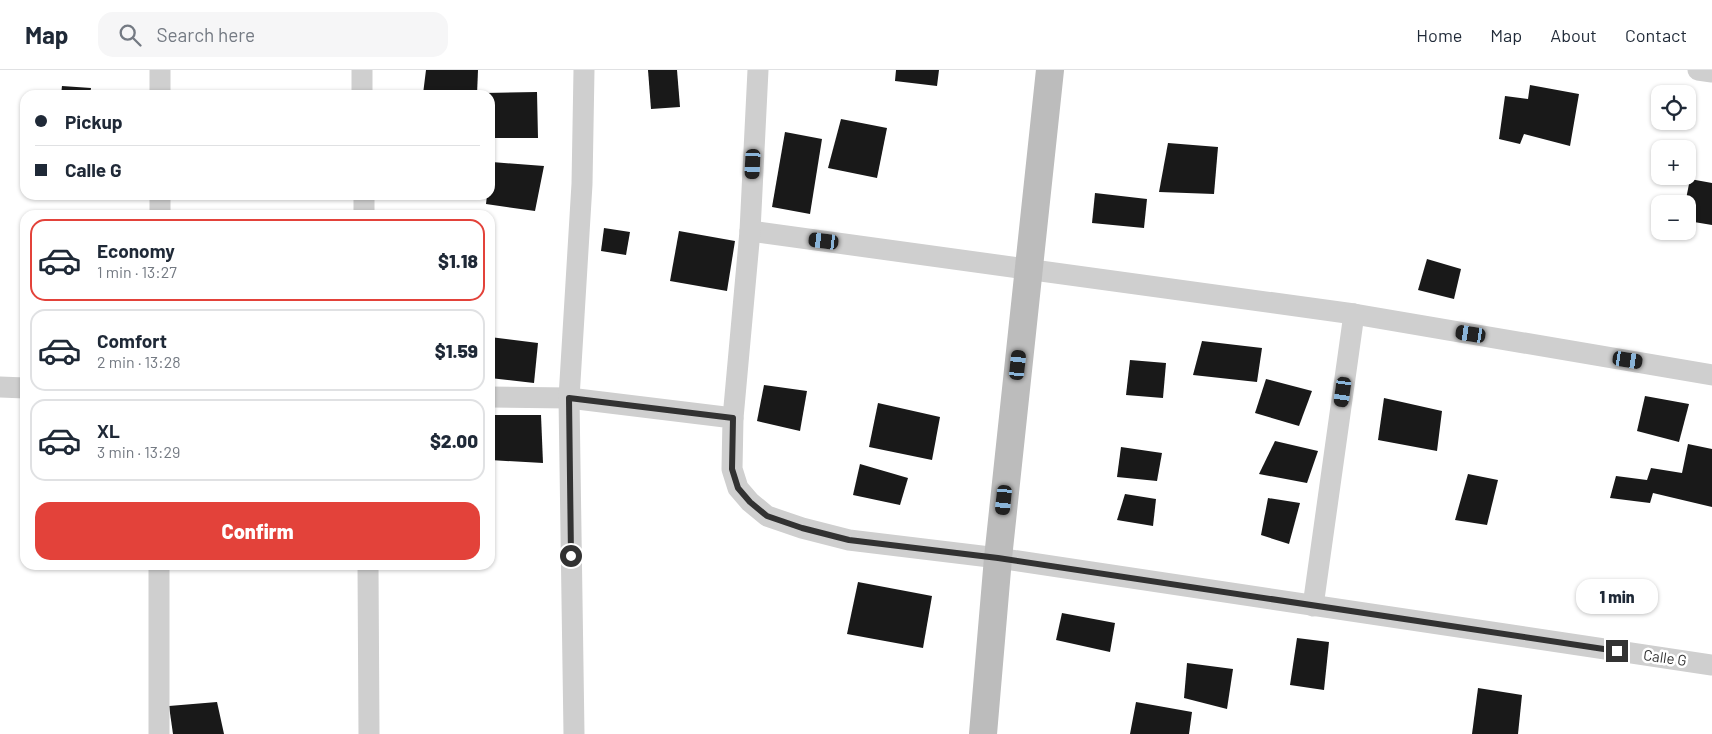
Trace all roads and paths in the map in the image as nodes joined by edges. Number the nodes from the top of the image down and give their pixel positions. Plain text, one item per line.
1 (160, 70) edge
2 (362, 70) edge
3 (584, 70) edge
4 (758, 70) edge
5 (1050, 70) edge
6 (1698, 70) edge
7 (1712, 72) edge
8 (160, 90) edge
9 (362, 90) edge
10 (750, 231) junction
11 (1028, 268) junction
12 (1354, 314) junction
13 (1712, 375) edge
14 (0, 387) edge
15 (20, 388) edge
16 (495, 397) edge
17 (569, 398) junction
18 (733, 418) junction
19 (998, 558) junction
20 (159, 570) edge
21 (368, 570) edge
22 (1313, 606) junction
23 (1712, 665) edge
24 (159, 734) edge
25 (369, 734) edge
26 (574, 734) edge
27 (983, 734) edge

1 - 8 street
2 - 9 street
3 - 17 street
4 - 10 street, Calle G
5 - 11 street
6 - 7 street
10 - 11 street
10 - 18 street, Calle G
11 - 12 street
11 - 19 street
12 - 13 street
12 - 22 street
14 - 15 street
16 - 17 street
17 - 18 street
17 - 26 street
18 - 19 street, Calle G
19 - 22 street, Calle G
19 - 27 street
20 - 24 street
21 - 25 street
22 - 23 street, Calle G

